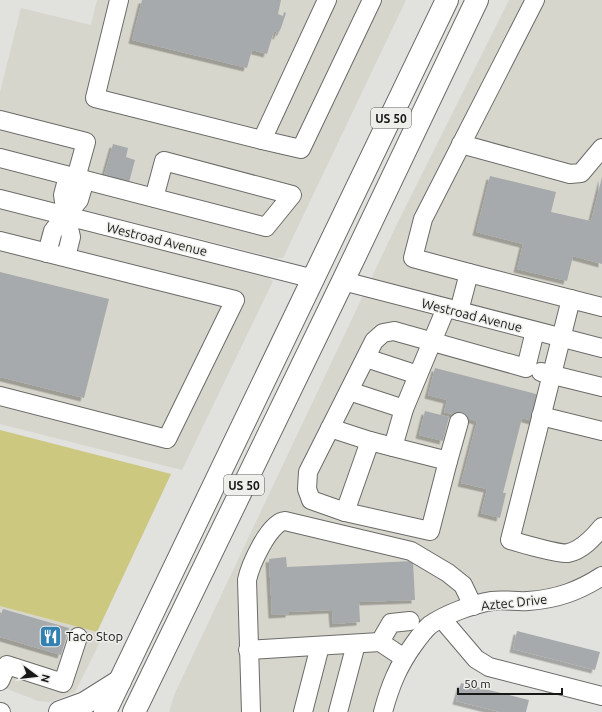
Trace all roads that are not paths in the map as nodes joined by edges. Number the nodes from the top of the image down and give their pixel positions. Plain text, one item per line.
1 (120, 0) edge
2 (327, 0) edge
3 (372, 0) edge
4 (447, 0) edge
5 (477, 0) edge
6 (535, 0) edge
7 (0, 120) edge
8 (262, 140) junction
9 (460, 144) junction
10 (602, 148) edge
11 (0, 158) edge
12 (76, 178) junction
13 (154, 198) junction
14 (0, 199) edge
15 (66, 215) junction
16 (0, 241) edge
17 (47, 253) junction
18 (66, 258) junction
19 (468, 273) junction
20 (314, 279) junction
21 (343, 281) junction
22 (571, 299) junction
23 (602, 307) edge
24 (453, 310) junction
25 (535, 331) junction
26 (561, 338) junction
27 (432, 341) junction
28 (602, 348) edge
29 (366, 358) junction
30 (526, 368) junction
31 (552, 374) junction
32 (418, 375) junction
33 (602, 387) edge
34 (349, 391) junction
35 (0, 396) edge
36 (404, 408) junction
37 (541, 416) junction
38 (459, 422) dead end
39 (330, 428) junction
40 (602, 431) edge
41 (370, 441) junction
42 (393, 447) junction
43 (448, 461) junction
44 (345, 512) junction
45 (602, 528) edge
46 (602, 576) edge
47 (473, 606) junction
48 (442, 618) junction
49 (410, 621) dead end
50 (78, 637) dead end
51 (380, 642) junction
52 (356, 644) junction
53 (320, 646) junction
54 (248, 650) junction
55 (404, 658) junction
56 (2, 670) edge
57 (120, 681) junction
58 (145, 690) junction
59 (602, 696) edge
60 (60, 712) edge
61 (105, 712) edge
62 (134, 712) edge
63 (148, 712) edge
64 (251, 712) edge
65 (303, 712) edge
66 (338, 712) edge
67 (383, 712) edge

1 - 8 street
2 - 8 street
3 - 8 street
4 - 20 highway, US 50
5 - 21 highway, US 50
6 - 9 street
7 - 12 street
9 - 10 street
9 - 19 street
11 - 12 street
12 - 13 street
12 - 15 street
13 - 13 street
14 - 15 street, Westroad Avenue
15 - 17 street
15 - 18 street
15 - 20 street, Westroad Avenue
16 - 17 street
17 - 18 street
18 - 35 street
19 - 22 street
19 - 24 street
20 - 57 highway, US 50
21 - 24 street, Westroad Avenue
21 - 58 highway, US 50
22 - 23 street
22 - 26 street
24 - 25 street, Westroad Avenue
24 - 27 street
25 - 26 street, Westroad Avenue
25 - 30 street
26 - 28 street, Westroad Avenue
26 - 31 street
27 - 29 street
27 - 30 street
27 - 32 street
29 - 32 street
29 - 34 street
30 - 31 street
31 - 33 street
31 - 37 street
32 - 36 street
34 - 36 street
34 - 39 street
36 - 42 street
37 - 40 street
37 - 45 street
38 - 43 street
39 - 41 street
39 - 44 street
41 - 42 street
41 - 44 street
42 - 43 street
43 - 44 street
46 - 47 street, Aztec Drive
47 - 48 street, Aztec Drive
47 - 54 street
48 - 55 street, Aztec Drive
48 - 59 street
49 - 51 street
50 - 56 street
51 - 52 street
51 - 55 street
52 - 53 street
52 - 66 street
53 - 54 street
53 - 65 street
54 - 64 street
55 - 67 street, Aztec Drive
57 - 60 highway
57 - 61 highway, US 50
58 - 62 highway, US 50
58 - 63 highway

